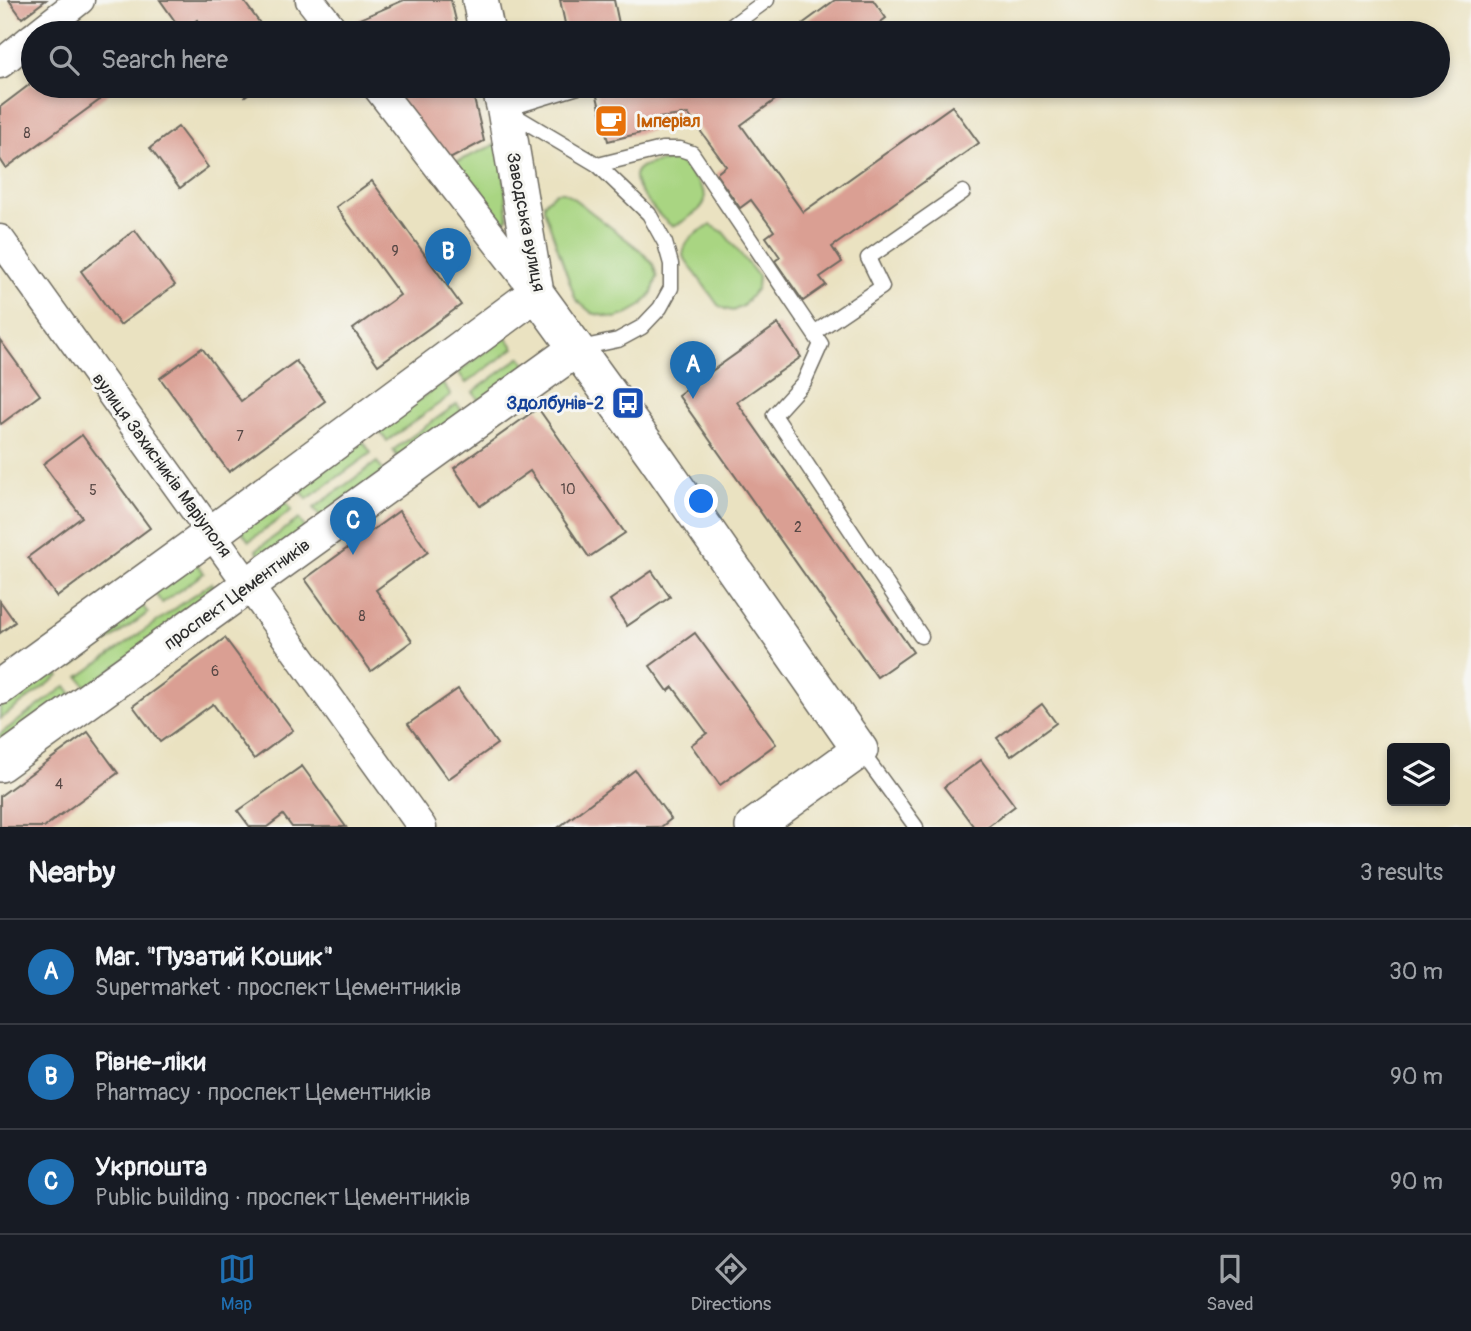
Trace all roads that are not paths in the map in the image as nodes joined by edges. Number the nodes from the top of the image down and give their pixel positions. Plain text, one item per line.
1 (80, 0) edge
2 (310, 0) edge
3 (480, 0) edge
4 (767, 0) edge
5 (53, 21) edge
6 (327, 21) edge
7 (484, 21) edge
8 (738, 21) edge
9 (21, 47) edge
10 (0, 64) edge
11 (385, 98) edge
12 (502, 98) edge
13 (598, 165) junction
14 (963, 192) dead end
15 (0, 239) edge
16 (536, 293) junction
17 (814, 333) junction
18 (576, 349) junction
19 (211, 534) junction
20 (248, 586) junction
21 (921, 636) dead end
22 (0, 687) edge
23 (860, 750) junction
24 (0, 764) edge
25 (422, 827) edge
26 (752, 827) edge
27 (916, 827) edge

1 - 5 street
2 - 6 street
3 - 7 street
4 - 8 lane
9 - 10 street
11 - 16 street
12 - 13 lane
12 - 16 street, Заводська вулиця
13 - 17 lane
13 - 18 lane
14 - 17 lane
15 - 19 street, вулиця Захисників Маріуполя
16 - 18 street, Заводська вулиця
16 - 19 street
17 - 21 lane
18 - 20 street, проспект Цементників
18 - 23 street, Заводська вулиця
19 - 20 street, вулиця Захисників Маріуполя
19 - 22 street
20 - 24 street, проспект Цементників
20 - 25 street, вулиця Захисників Маріуполя
23 - 26 street
23 - 27 lane

